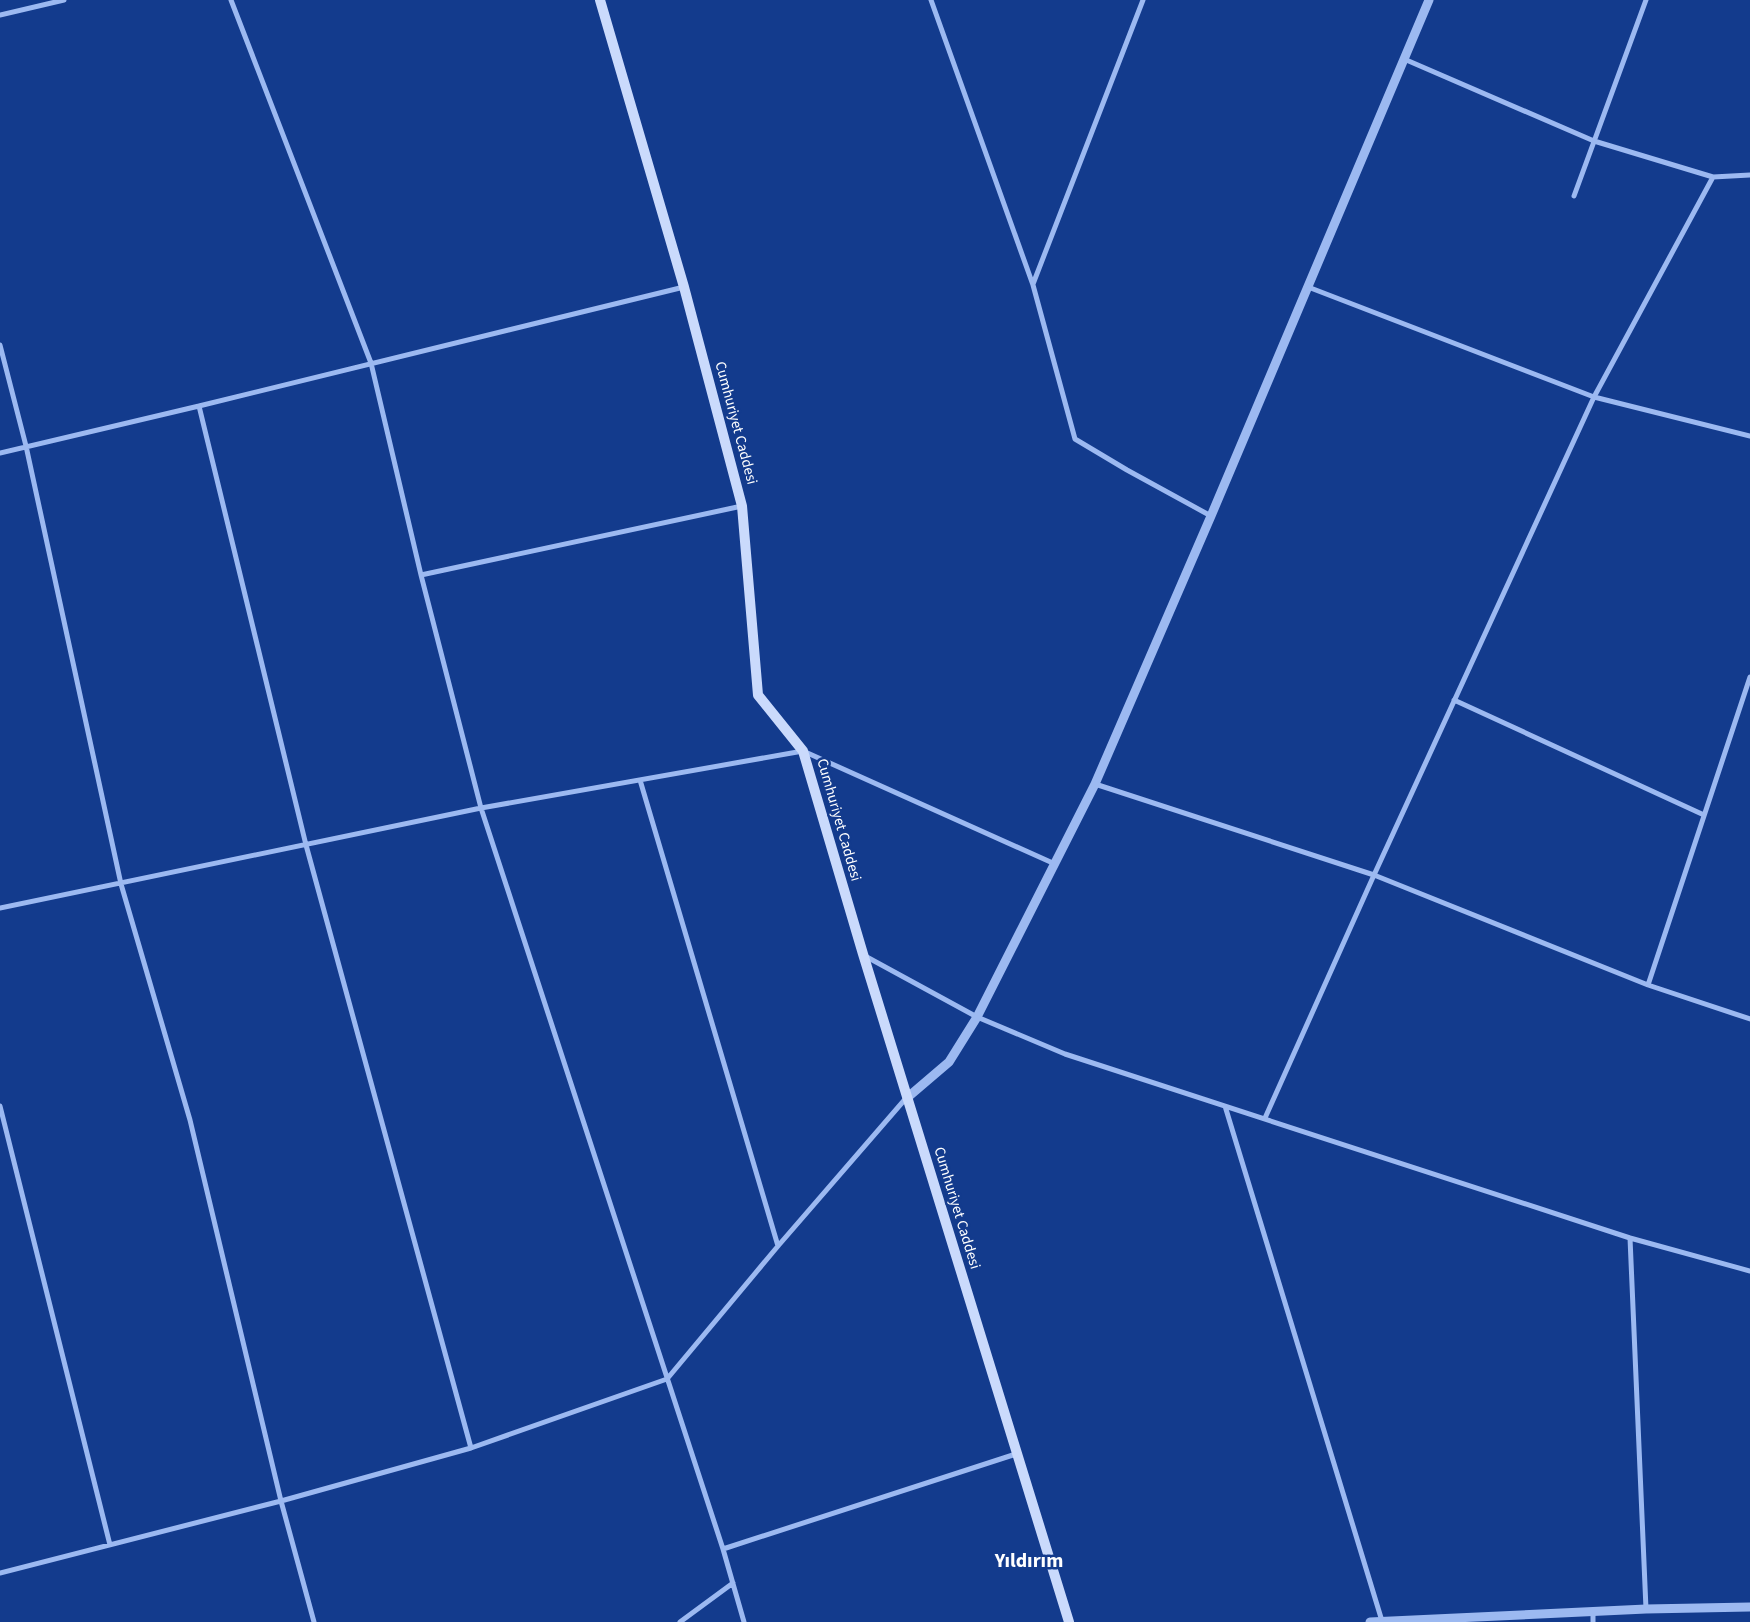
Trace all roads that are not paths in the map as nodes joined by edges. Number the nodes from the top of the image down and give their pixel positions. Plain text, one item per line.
1 (64, 0) edge
2 (231, 0) edge
3 (600, 0) edge
4 (931, 0) edge
5 (1143, 0) edge
6 (1429, 0) edge
7 (1646, 0) edge
8 (0, 15) edge
9 (1404, 59) junction
10 (1594, 141) junction
11 (1750, 175) edge
12 (1713, 177) junction
13 (1574, 196) dead end
14 (1033, 285) junction
15 (684, 287) junction
16 (1308, 287) junction
17 (0, 345) edge
18 (371, 363) junction
19 (1594, 397) junction
20 (199, 406) junction
21 (1750, 436) edge
22 (26, 446) junction
23 (0, 453) edge
24 (742, 506) junction
25 (1211, 516) junction
26 (421, 575) junction
27 (1750, 677) edge
28 (1454, 700) junction
29 (803, 751) junction
30 (640, 780) junction
31 (1095, 784) junction
32 (481, 808) junction
33 (1704, 815) junction
34 (306, 845) junction
35 (1054, 864) junction
36 (1374, 875) junction
37 (121, 884) junction
38 (0, 908) edge
39 (863, 954) junction
40 (1648, 985) junction
41 (977, 1017) junction
42 (1750, 1019) edge
43 (908, 1097) junction
44 (0, 1106) edge
45 (1225, 1106) junction
46 (1264, 1118) junction
47 (1630, 1238) junction
48 (778, 1246) junction
49 (1750, 1269) edge
50 (667, 1379) junction
51 (471, 1448) junction
52 (1016, 1454) junction
53 (280, 1501) junction
54 (110, 1545) junction
55 (723, 1549) junction
56 (0, 1573) edge
57 (733, 1583) junction
58 (1750, 1607) edge
59 (1646, 1610) junction
60 (1593, 1612) junction
61 (1382, 1621) edge
62 (314, 1622) edge
63 (680, 1622) edge
64 (744, 1622) edge
65 (1068, 1622) edge
66 (1370, 1622) edge
67 (1593, 1622) edge

1 - 8 street
2 - 18 street
3 - 15 main road, Cumhuriyet Caddesi
4 - 14 street
5 - 14 street
6 - 9 street
7 - 10 street
9 - 10 street
9 - 16 street
10 - 12 street
10 - 13 street
11 - 12 street
12 - 19 street
14 - 25 street
15 - 18 street
15 - 24 main road, Cumhuriyet Caddesi
16 - 19 street
16 - 25 street
17 - 22 street
18 - 20 street
18 - 26 street
19 - 21 street
19 - 28 street
20 - 22 street
20 - 34 street
22 - 23 street
22 - 37 street
24 - 26 street
24 - 29 main road, Cumhuriyet Caddesi
25 - 31 street
26 - 32 street
27 - 33 street
28 - 33 street
28 - 36 street
29 - 30 street
29 - 35 street
29 - 39 main road, Cumhuriyet Caddesi
30 - 32 street
30 - 48 street
31 - 35 street
31 - 36 street
32 - 34 street
32 - 50 street
33 - 40 street
34 - 37 street
34 - 51 street
35 - 41 street
36 - 40 street
36 - 46 street
37 - 38 street
37 - 53 street
39 - 41 street
39 - 43 main road, Cumhuriyet Caddesi
40 - 42 street
41 - 43 street
41 - 45 street
43 - 48 street
43 - 52 main road, Cumhuriyet Caddesi
44 - 54 street
45 - 46 street
45 - 61 street
46 - 47 street
47 - 49 street
47 - 59 street
48 - 50 street
50 - 51 street
50 - 55 street
51 - 53 street
52 - 55 street
52 - 65 main road, Cumhuriyet Caddesi
53 - 54 street
53 - 62 street
54 - 56 street
55 - 57 street
57 - 63 street
57 - 64 street
58 - 59 street
59 - 60 street
60 - 61 street
60 - 67 street
61 - 66 street

